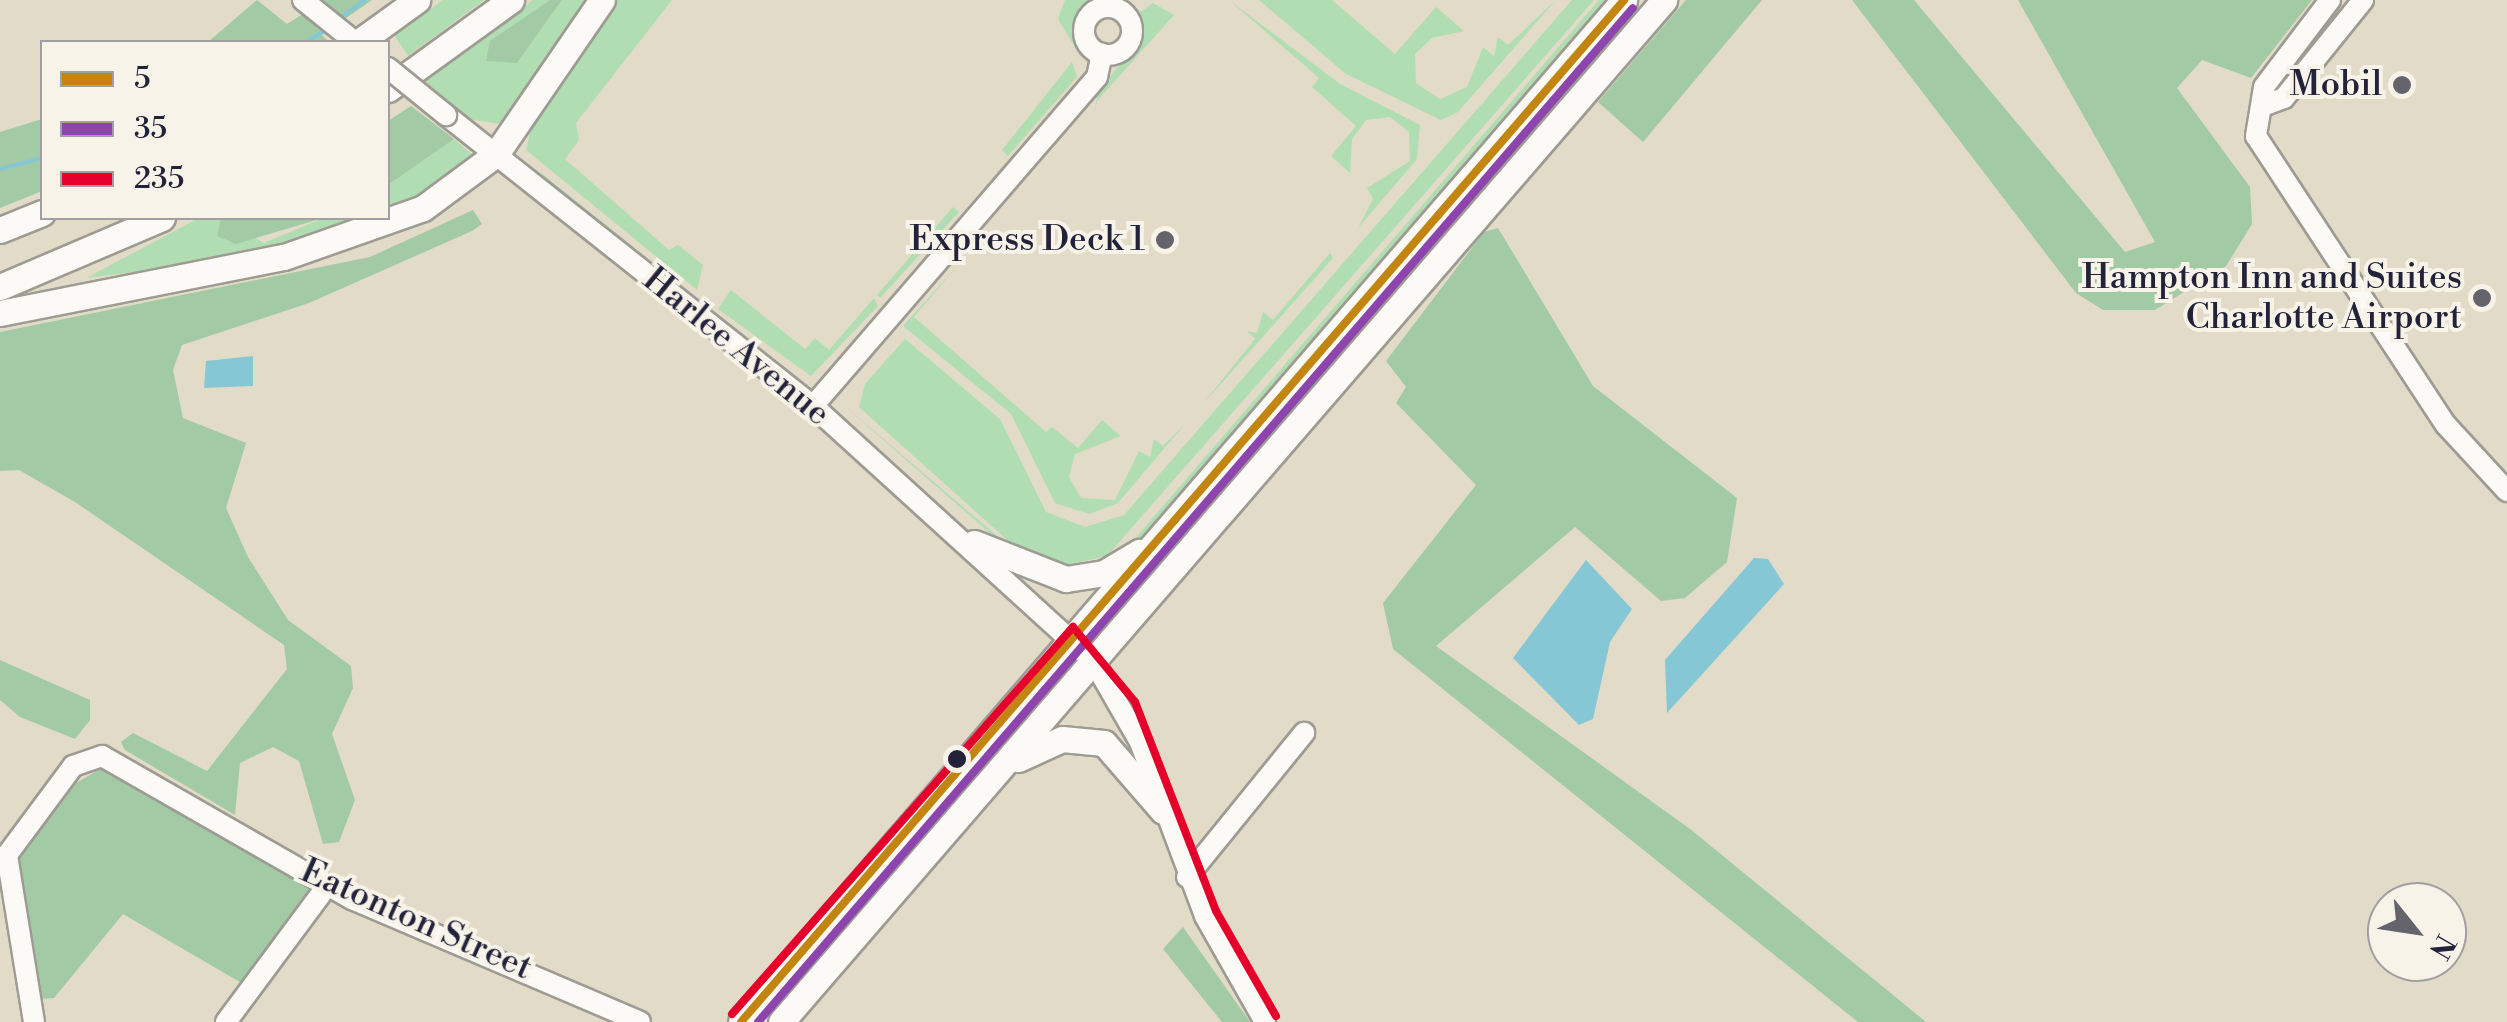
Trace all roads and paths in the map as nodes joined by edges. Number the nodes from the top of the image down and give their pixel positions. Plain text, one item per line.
1 (417, 0) edge
2 (511, 0) edge
3 (602, 0) edge
4 (1624, 0) edge
5 (1664, 0) edge
6 (2330, 0) edge
7 (2363, 0) edge
8 (308, 4) edge
9 (355, 40) edge
10 (361, 40) edge
11 (1102, 54) dead end
12 (390, 70) edge
13 (390, 88) edge
14 (2265, 105) junction
15 (496, 154) junction
16 (40, 214) edge
17 (157, 220) edge
18 (0, 230) edge
19 (1422, 234) junction
20 (1446, 253) junction
21 (0, 288) edge
22 (0, 313) edge
23 (814, 406) junction
24 (2507, 491) edge
25 (1170, 527) junction
26 (974, 542) junction
27 (1073, 639) junction
28 (1094, 662) junction
29 (1304, 733) dead end
30 (984, 788) junction
31 (1162, 810) junction
32 (1187, 877) junction
33 (327, 886) junction
34 (34, 1022) edge
35 (226, 1022) edge
36 (640, 1022) edge
37 (741, 1022) edge
38 (781, 1022) edge
39 (1265, 1022) edge

1 - 10 main road
2 - 13 main road
3 - 15 main road
4 - 19 main road
5 - 20 main road
6 - 14 street
7 - 14 street
8 - 9 street
11 - 23 street
12 - 15 street, Harlee Avenue, bridge
14 - 24 street
15 - 22 main road
15 - 23 street, Harlee Avenue
16 - 18 main road
17 - 21 main road
19 - 20 main road
19 - 25 main road
20 - 28 main road
23 - 26 street, Harlee Avenue
25 - 26 main road
25 - 27 main road
26 - 27 street, Harlee Avenue
27 - 28 street, Harlee Avenue
27 - 37 main road
28 - 30 main road
28 - 31 street, Harlee Avenue
29 - 32 street
30 - 31 main road
30 - 38 main road
31 - 32 street, Harlee Avenue
32 - 39 street, Harlee Avenue
33 - 34 street, Eatonton Street
33 - 35 street
33 - 36 street, Eatonton Street

